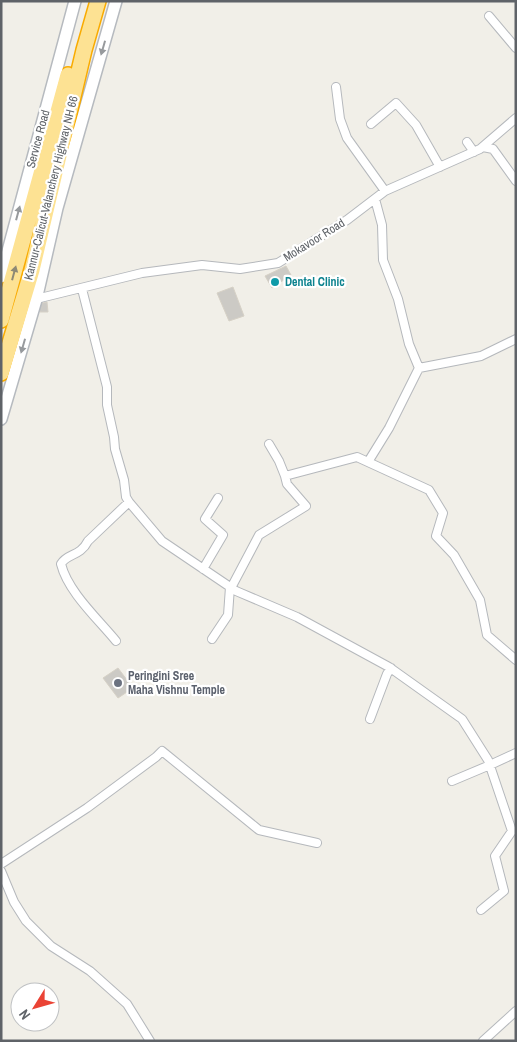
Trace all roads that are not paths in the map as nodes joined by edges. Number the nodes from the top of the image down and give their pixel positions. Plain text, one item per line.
1 (75, 1) edge
2 (88, 1) edge
3 (98, 1) edge
4 (116, 1) edge
5 (489, 16) dead end
6 (516, 48) edge
7 (336, 87) dead end
8 (516, 118) edge
9 (371, 124) dead end
10 (467, 142) dead end
11 (483, 147) junction
12 (474, 152) junction
13 (440, 167) junction
14 (516, 181) edge
15 (385, 191) junction
16 (375, 199) junction
17 (1, 277) edge
18 (82, 289) junction
19 (29, 301) junction
20 (2, 316) edge
21 (516, 340) edge
22 (419, 368) junction
23 (1, 373) edge
24 (1, 419) edge
25 (269, 444) dead end
26 (368, 462) junction
27 (285, 476) junction
28 (218, 498) dead end
29 (129, 502) junction
30 (203, 569) junction
31 (231, 587) junction
32 (212, 639) dead end
33 (116, 641) dead end
34 (516, 660) edge
35 (391, 668) junction
36 (370, 719) dead end
37 (516, 753) edge
38 (490, 765) junction
39 (452, 781) dead end
40 (317, 843) dead end
41 (1, 864) edge
42 (1, 871) edge
43 (481, 910) dead end
44 (516, 1011) edge
45 (150, 1041) edge
46 (483, 1041) edge

17 -> 1 street, Service Road
20 -> 2 highway
3 - 19 highway, Kannur-Calicut-Valanchery Highway NH 66
4 -> 19 street
5 - 6 street
7 - 15 street
8 - 11 street, Mokavoor Road
9 - 13 street
10 - 12 street
11 - 12 street, Mokavoor Road
11 - 14 street
12 - 13 street, Mokavoor Road
13 - 15 street, Mokavoor Road
15 - 16 street, Mokavoor Road
16 - 18 street, Mokavoor Road
16 - 22 street
18 - 19 street, Mokavoor Road
18 - 29 street
19 - 20 street, Mokavoor Road
19 - 23 highway, Kannur-Calicut-Valanchery Highway NH 66
19 -> 24 street
21 - 22 street
22 - 26 street
25 - 27 street
26 - 27 street
26 - 34 street
27 - 31 street
28 - 30 street
29 - 30 street
29 - 33 street
30 - 31 street
31 - 32 street
31 - 35 street
35 - 36 street
35 - 38 street
37 - 38 street
38 - 39 street
38 - 43 street
40 - 41 street
42 - 45 street
44 - 46 street

